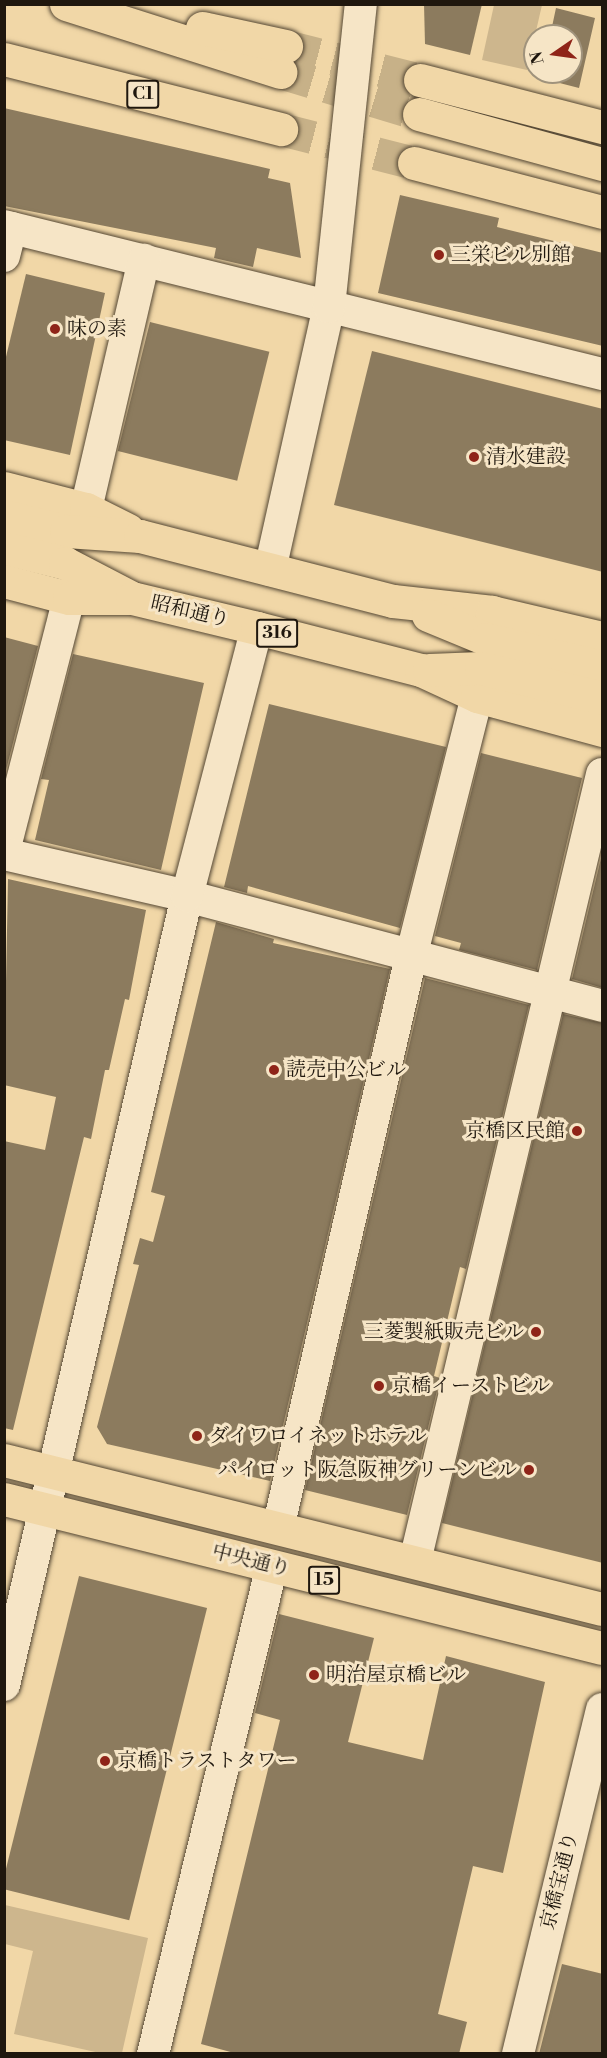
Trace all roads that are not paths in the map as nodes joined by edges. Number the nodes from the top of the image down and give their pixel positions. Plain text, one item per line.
1 (66, 4) edge
2 (97, 4) edge
3 (361, 4) edge
4 (4, 59) edge
5 (420, 80) tunnel mouth
6 (419, 114) tunnel mouth
7 (603, 127) edge
8 (281, 129) tunnel mouth
9 (414, 163) tunnel mouth
10 (603, 164) edge
11 (603, 212) edge
12 (7, 237) edge
13 (144, 260) junction
14 (329, 307) junction
15 (603, 374) edge
16 (4, 488) edge
17 (86, 509) junction
18 (4, 516) edge
19 (140, 536) junction
20 (4, 548) edge
21 (270, 570) junction
22 (4, 581) edge
23 (69, 598) junction
24 (132, 598) junction
25 (393, 601) junction
26 (257, 628) junction
27 (603, 638) edge
28 (603, 667) edge
29 (421, 670) junction
30 (477, 696) junction
31 (603, 698) edge
32 (603, 730) edge
33 (603, 774) edge
34 (4, 853) edge
35 (187, 896) junction
36 (411, 957) junction
37 (550, 993) junction
38 (603, 1006) edge
39 (4, 1460) edge
40 (55, 1473) junction
41 (4, 1499) edge
42 (47, 1510) junction
43 (278, 1528) junction
44 (415, 1561) junction
45 (272, 1566) junction
46 (603, 1609) edge
47 (603, 1648) edge
48 (4, 1685) edge
49 (603, 1709) edge
50 (153, 2054) edge
51 (518, 2054) edge

1 - 2 main road
3 - 14 street
4 - 8 main road, C1
5 - 7 main road
6 - 10 main road
9 - 11 main road
12 - 13 street
13 - 14 street
13 - 17 street
14 - 15 street
14 - 21 street
16 - 17 main road
17 - 19 main road
18 - 19 main road
19 - 21 main road
20 - 24 main road, 昭和通り / 316
21 - 25 main road
22 - 23 main road, 昭和通り / 316
23 - 24 main road, 昭和通り / 316
23 - 34 street
24 - 26 main road, 昭和通り / 316
25 - 27 main road
25 - 28 main road
26 - 29 main road, 昭和通り / 316
26 - 35 street
29 - 30 main road, 昭和通り / 316
29 - 31 main road, 昭和通り / 316
30 - 32 main road, 昭和通り / 316
30 - 36 street
33 - 37 street
34 - 35 street
35 - 36 street
35 - 40 street
36 - 37 street
36 - 43 street
37 - 38 street
37 - 44 street
39 - 40 main road, 中央通り / 15
40 - 42 street
40 - 43 main road, 中央通り / 15
41 - 42 main road, 中央通り / 15
42 - 45 main road, 中央通り / 15
42 - 48 street
43 - 44 main road, 中央通り / 15
44 - 46 main road, 中央通り / 15
45 - 47 main road, 中央通り / 15
45 - 50 street
49 - 51 street, 京橋宝通り

